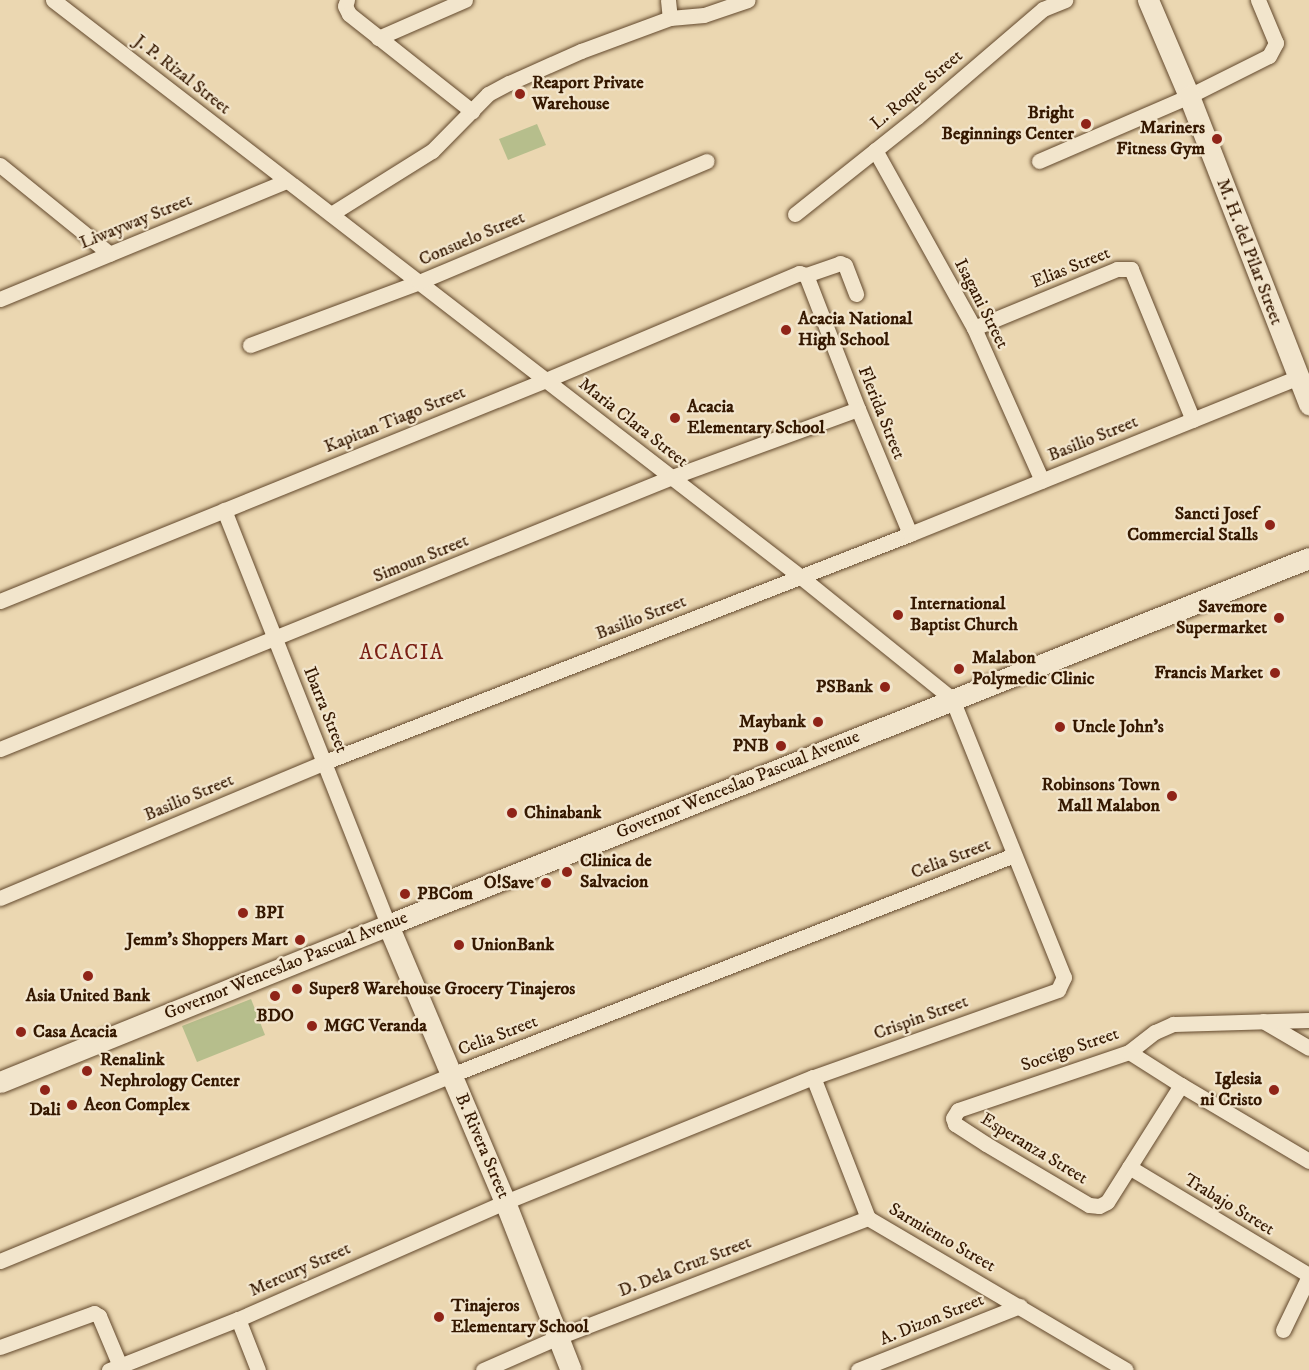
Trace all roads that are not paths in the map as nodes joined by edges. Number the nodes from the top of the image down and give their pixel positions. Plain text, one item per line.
1 (53, 0) edge
2 (465, 0) edge
3 (668, 0) edge
4 (748, 0) edge
5 (1065, 0) edge
6 (1148, 0) edge
7 (1258, 0) edge
8 (346, 3) edge
9 (670, 18) junction
10 (378, 38) junction
11 (1189, 96) junction
12 (472, 111) junction
13 (875, 150) junction
14 (1039, 161) dead end
15 (707, 162) dead end
16 (0, 165) edge
17 (287, 181) junction
18 (331, 214) junction
19 (795, 214) dead end
20 (110, 254) junction
21 (805, 274) junction
22 (419, 282) junction
23 (856, 294) dead end
24 (0, 298) edge
25 (974, 328) junction
26 (250, 345) dead end
27 (1298, 377) junction
28 (546, 380) junction
29 (1309, 404) edge
30 (858, 409) junction
31 (1193, 420) junction
32 (672, 477) junction
33 (1042, 481) junction
34 (225, 510) junction
35 (910, 534) junction
36 (1309, 558) edge
37 (801, 577) junction
38 (0, 601) edge
39 (275, 640) junction
40 (952, 699) junction
41 (0, 749) edge
42 (325, 762) junction
43 (1014, 855) junction
44 (0, 898) edge
45 (388, 925) junction
46 (1309, 1020) edge
47 (1263, 1021) junction
48 (1309, 1048) edge
49 (1130, 1052) junction
50 (452, 1075) junction
51 (813, 1077) junction
52 (0, 1083) edge
53 (1181, 1085) junction
54 (953, 1118) joint
55 (1309, 1161) edge
56 (1129, 1167) junction
57 (505, 1202) junction
58 (868, 1218) junction
59 (0, 1261) edge
60 (1309, 1276) edge
61 (1020, 1306) junction
62 (238, 1319) junction
63 (1283, 1330) dead end
64 (558, 1337) junction
65 (0, 1347) edge
66 (114, 1368) edge
67 (258, 1370) edge
68 (483, 1370) edge
69 (571, 1370) edge
70 (858, 1370) edge
71 (1126, 1370) edge

1 - 17 street, J. P. Rizal Street
2 - 10 street
3 - 9 street
4 - 9 street
5 - 13 street, L. Roque Street
6 - 11 main road, M. H. del Pilar Street
7 - 11 street
8 - 10 street
9 - 12 street
10 - 12 street
11 - 14 street
11 - 27 main road, M. H. del Pilar Street
12 - 18 street
13 - 19 street, L. Roque Street
13 - 25 street, Isagani Street
15 - 22 street, Consuelo Street
16 - 20 street
17 - 18 street, Maria Clara Street
17 - 20 street, Liwayway Street
18 - 22 street, Maria Clara Street
20 - 24 street, Liwayway Street
21 - 23 street, Kapitan Tiago Street
21 - 28 street, Kapitan Tiago Street
21 - 30 street, Flerida Street
22 - 26 street, Consuelo Street
22 - 28 street, Maria Clara Street
25 - 31 street, Elias Street
25 - 33 street, Isagani Street
27 - 29 main road, M. H. del Pilar Street
27 - 31 street, Basilio Street
28 - 32 street, Maria Clara Street
28 - 34 street, Kapitan Tiago Street
30 - 32 street, Simoun Street
30 - 35 street, Flerida Street
31 - 33 street, Basilio Street
32 - 37 street, Maria Clara Street
32 - 39 street, Simoun Street
33 - 35 street, Basilio Street
34 - 38 street, Kapitan Tiago Street
34 - 39 street, Ibarra Street
35 - 37 street, Basilio Street
36 - 40 main road, Governor Wenceslao Pascual Avenue
37 - 40 street, Maria Clara Street
37 - 42 street, Basilio Street
39 - 41 street, Simoun Street
39 - 42 street, Ibarra Street
40 - 43 street, Crispin Street
40 - 45 main road, Governor Wenceslao Pascual Avenue
42 - 44 street, Basilio Street
42 - 45 street, Ibarra Street
43 - 50 street, Celia Street
43 - 51 street, Crispin Street
45 - 50 main road, B. Rivera Street
45 - 52 main road, Governor Wenceslao Pascual Avenue
46 - 47 street, Soceigo Street
47 - 48 street
47 - 49 street, Soceigo Street
49 - 53 street
49 - 54 street, Soceigo Street
50 - 57 main road, B. Rivera Street
50 - 59 street, Celia Street
51 - 57 street, Crispin Street
51 - 58 street, Sarmiento Street
53 - 55 street
53 - 56 street
54 - 56 street, Esperanza Street
56 - 60 street, Trabajo Street
57 - 62 street, Mercury Street
57 - 64 main road, B. Rivera Street
58 - 61 street, Sarmiento Street
58 - 64 street, D. Dela Cruz Street
60 - 63 street
61 - 70 street, A. Dizon Street
61 - 71 street, Sarmiento Street
62 - 66 street, Mercury Street
62 - 67 street
64 - 68 street, D. Dela Cruz Street
64 - 69 main road, B. Rivera Street
65 - 66 street

